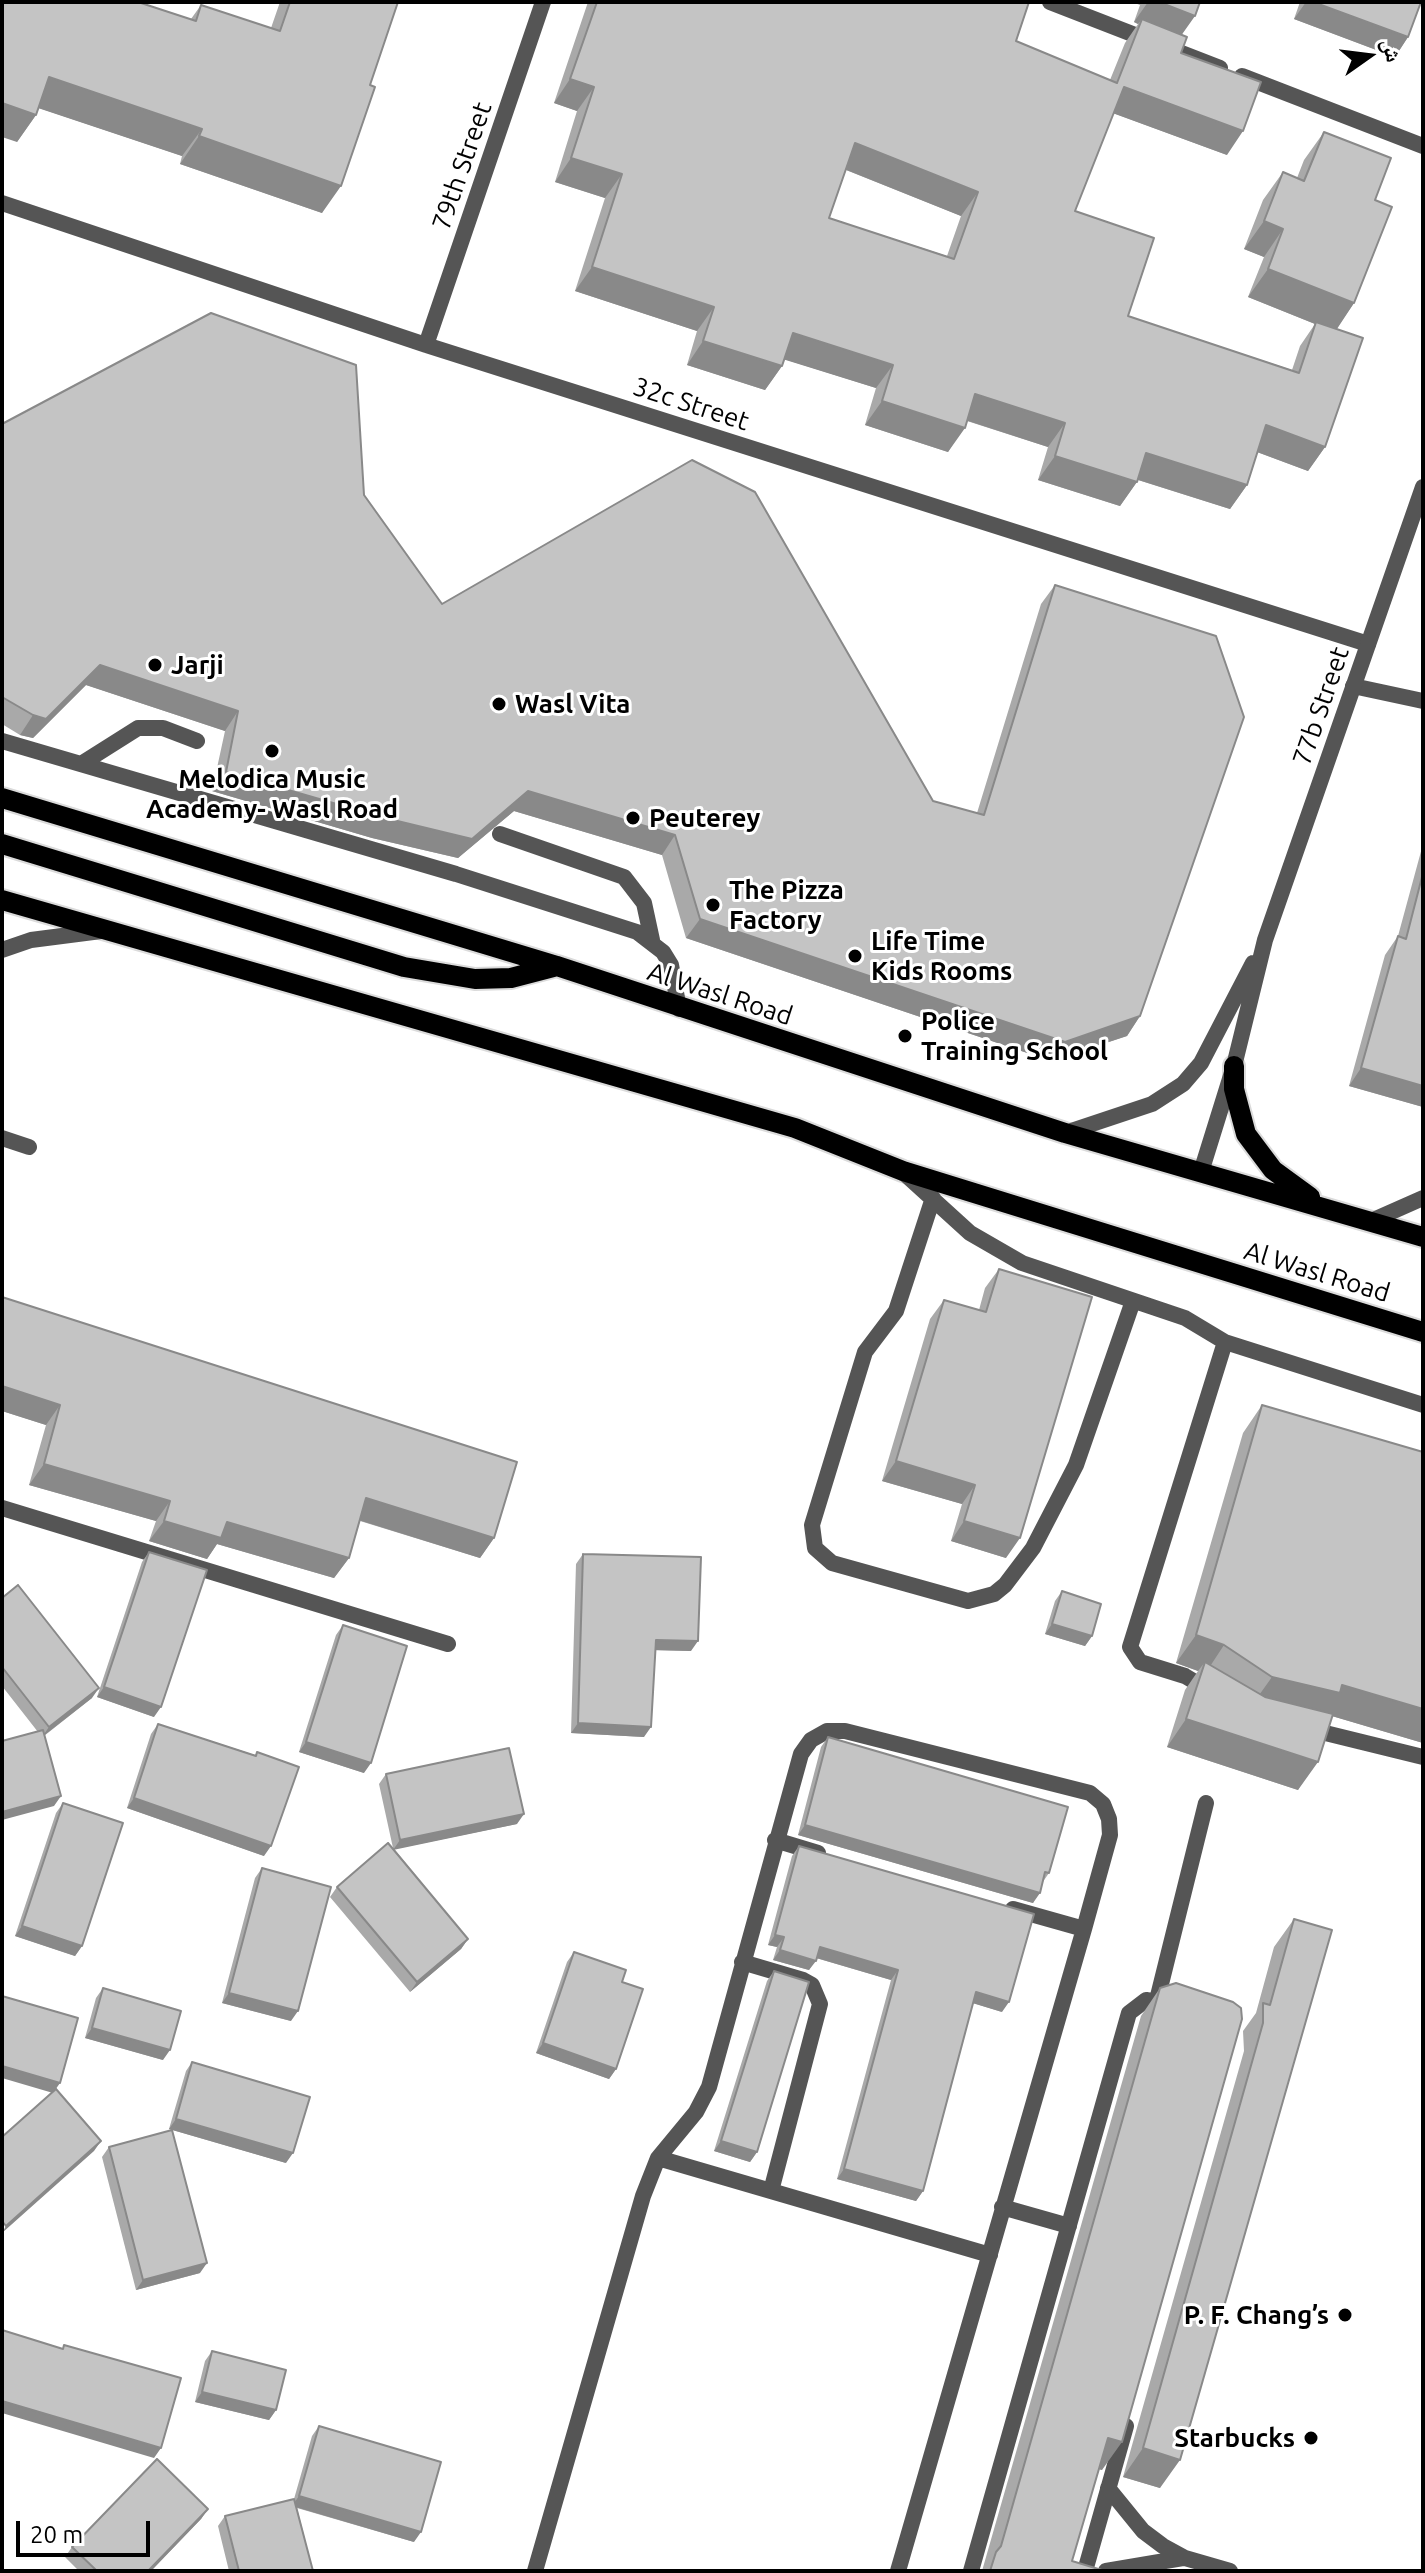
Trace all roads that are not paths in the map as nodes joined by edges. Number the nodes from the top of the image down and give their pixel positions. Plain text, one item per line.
1 (543, 2) edge
2 (1050, 2) edge
3 (1423, 146) edge
4 (2, 203) edge
5 (426, 345) junction
6 (1423, 487) edge
7 (1368, 644) junction
8 (1353, 686) junction
9 (1423, 701) edge
10 (2, 741) edge
11 (197, 741) dead end
12 (81, 764) junction
13 (2, 798) edge
14 (500, 834) edge
15 (2, 844) edge
16 (2, 900) edge
17 (101, 931) junction
18 (652, 940) junction
19 (1265, 940) junction
20 (2, 950) edge
21 (557, 966) junction
22 (679, 1009) junction
23 (1234, 1066) junction
24 (1065, 1133) junction
25 (2, 1138) edge
26 (29, 1147) dead end
27 (903, 1171) junction
28 (1201, 1172) junction
29 (933, 1198) junction
30 (1423, 1198) edge
31 (1327, 1208) junction
32 (1371, 1221) junction
33 (1423, 1237) edge
34 (1133, 1301) junction
35 (1423, 1332) edge
36 (1225, 1342) junction
37 (1423, 1405) edge
38 (2, 1508) edge
39 (448, 1644) dead end
40 (1227, 1704) edge
41 (1292, 1725) edge
42 (1423, 1757) edge
43 (1206, 1803) dead end
44 (775, 1840) junction
45 (834, 1857) edge
46 (996, 1904) edge
47 (1084, 1929) junction
48 (742, 1962) junction
49 (1157, 2000) junction
50 (1194, 2012) edge
51 (658, 2158) junction
52 (771, 2191) junction
53 (1002, 2207) junction
54 (1069, 2226) junction
55 (990, 2255) junction
56 (1130, 2412) edge
57 (1108, 2488) junction
58 (1185, 2558) junction
59 (535, 2571) edge
60 (898, 2571) edge
61 (971, 2571) edge
62 (1085, 2571) edge
63 (1106, 2571) edge
64 (1230, 2571) edge

1 - 5 street, 79th Street
2 - 3 street
4 - 5 street, 32c Street
5 - 7 street, 32c Street
6 - 7 street, 77b Street
7 - 8 street, 77b Street
8 - 9 street
8 - 19 street, 77b Street
10 - 12 street
11 - 12 street
12 - 18 street
13 - 21 main road, Al Wasl Road
14 - 18 street
15 - 21 main road
16 - 17 main road, Al Wasl Road
17 - 20 street
17 - 27 main road, Al Wasl Road
18 - 22 street
19 - 23 street, 77b Street
19 - 24 street, 77b Street
21 - 22 main road, Al Wasl Road
22 - 24 main road, Al Wasl Road
23 - 28 street, 77b Street
23 - 31 main road
24 - 28 main road, Al Wasl Road
25 - 26 street
27 - 29 street
27 - 35 main road, Al Wasl Road
28 - 31 main road, Al Wasl Road
29 - 34 street
29 - 34 street
30 - 32 street
31 - 32 main road, Al Wasl Road
32 - 33 main road, Al Wasl Road
34 - 36 street
36 - 37 street
36 - 40 street
38 - 39 street
41 - 42 street
43 - 49 street
44 - 45 street
44 - 47 street
44 - 48 street
46 - 47 street
47 - 53 street
48 - 51 street
48 - 52 street
49 - 50 street
49 - 54 street
51 - 52 street
51 - 59 street
52 - 55 street
53 - 54 street
53 - 55 street
54 - 61 street
55 - 60 street
56 - 57 street
57 - 58 street
57 - 62 street
58 - 63 street
58 - 64 street

